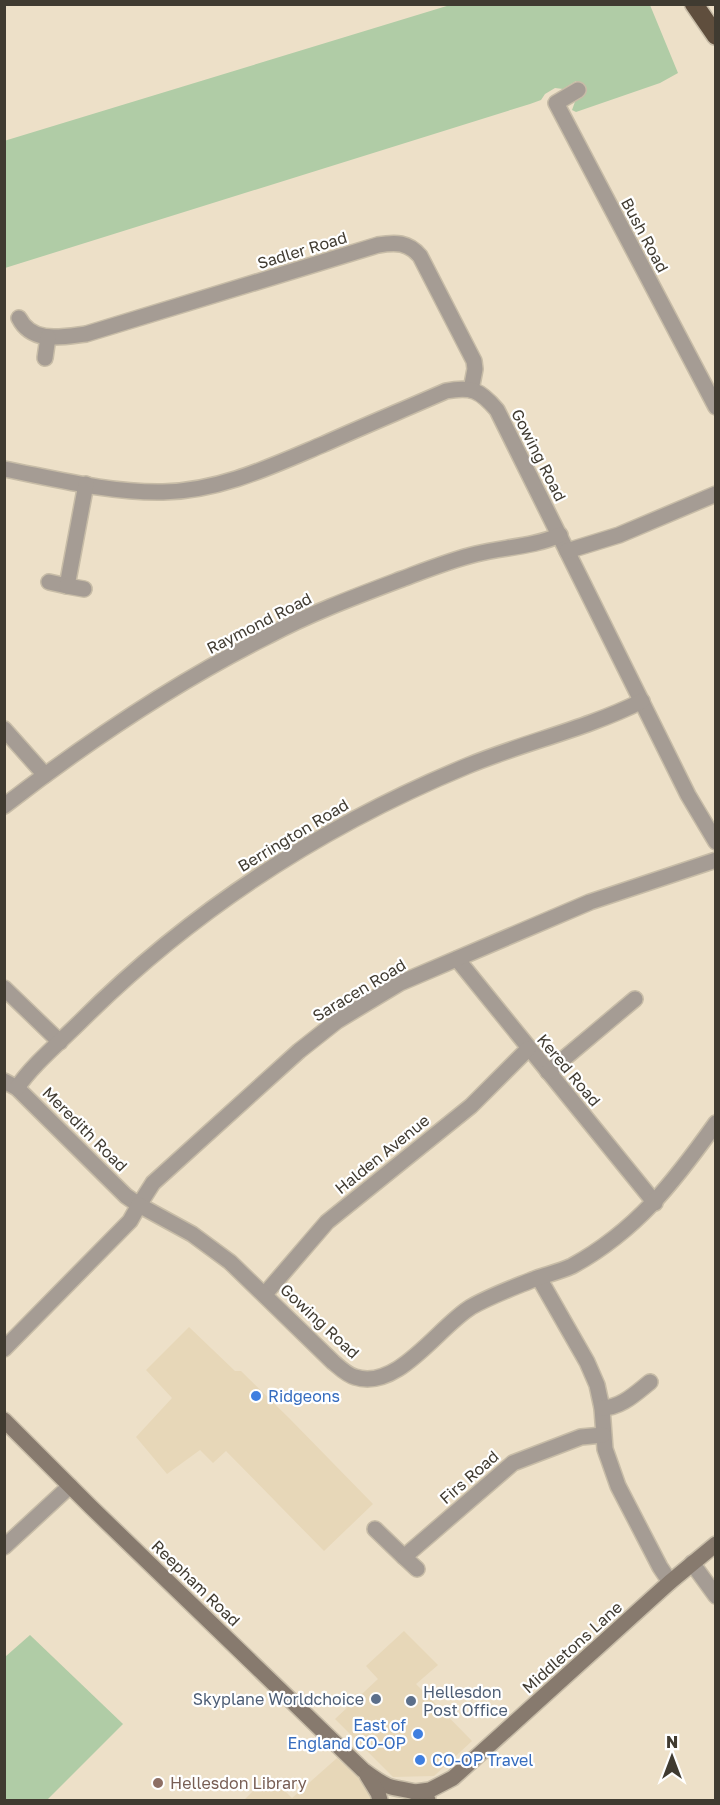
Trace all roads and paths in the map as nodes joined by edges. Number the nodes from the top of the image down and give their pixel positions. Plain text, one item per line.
1 (694, 4) edge
2 (716, 36) edge
3 (578, 90) dead end
4 (19, 318) dead end
5 (48, 337) junction
6 (45, 358) dead end
7 (471, 390) junction
8 (716, 407) edge
9 (4, 469) edge
10 (86, 484) junction
11 (716, 494) edge
12 (560, 535) junction
13 (567, 551) junction
14 (49, 582) dead end
15 (67, 586) junction
16 (84, 589) dead end
17 (642, 701) junction
18 (4, 729) edge
19 (45, 775) junction
20 (4, 806) edge
21 (716, 842) edge
22 (716, 860) edge
23 (457, 959) junction
24 (4, 988) edge
25 (635, 999) dead end
26 (60, 1042) junction
27 (528, 1049) junction
28 (548, 1072) junction
29 (11, 1084) edge
30 (716, 1123) edge
31 (655, 1203) junction
32 (139, 1205) junction
33 (539, 1278) junction
34 (265, 1294) junction
35 (4, 1349) edge
36 (650, 1382) dead end
37 (602, 1408) junction
38 (4, 1420) edge
39 (603, 1435) junction
40 (70, 1486) junction
41 (375, 1529) dead end
42 (716, 1544) edge
43 (4, 1547) edge
44 (404, 1557) junction
45 (692, 1563) junction
46 (417, 1569) dead end
47 (670, 1582) junction
48 (716, 1596) edge
49 (363, 1770) junction
50 (453, 1778) junction
51 (410, 1791) junction
52 (380, 1800) edge
53 (389, 1800) edge
54 (428, 1800) edge
55 (440, 1800) edge

1 - 2 highway
3 - 8 street, Bush Road
4 - 5 street
5 - 6 street
5 - 7 street, Sadler Road
7 - 10 street
7 - 12 street, Gowing Road
9 - 10 street
10 - 15 street
11 - 13 street
12 - 13 street, Gowing Road
12 - 19 street, Raymond Road
13 - 17 street, Gowing Road
14 - 15 street
15 - 16 street
17 - 21 street, Gowing Road
17 - 26 street, Berrington Road
18 - 19 street
19 - 20 street, Raymond Road
22 - 23 street, Saracen Road
23 - 27 street, Kered Road
23 - 32 street, Saracen Road
24 - 26 street
25 - 28 street
26 - 29 street, Berrington Road
27 - 28 street, Kered Road
27 - 34 street, Halden Avenue
28 - 31 street, Kered Road
29 - 32 street, Meredith Road
30 - 31 street, Gowing Road
31 - 33 street, Gowing Road
32 - 34 street, Gowing Road
32 - 35 street
33 - 34 street, Gowing Road
33 - 37 street
36 - 37 street
37 - 39 street
38 - 40 street, Reepham Road
39 - 44 street, Firs Road
39 - 47 street
40 - 43 street
40 - 49 street, Reepham Road
41 - 44 street
42 - 45 street, Middletons Lane
44 - 46 street
45 - 47 street, Middletons Lane
45 - 48 street
47 - 50 street, Middletons Lane
49 - 51 street, Reepham Road
49 - 52 street, Reepham Road
50 - 51 street, Middletons Lane
50 - 55 street, Middletons Lane
51 - 53 street
51 - 54 street, Reepham Road

